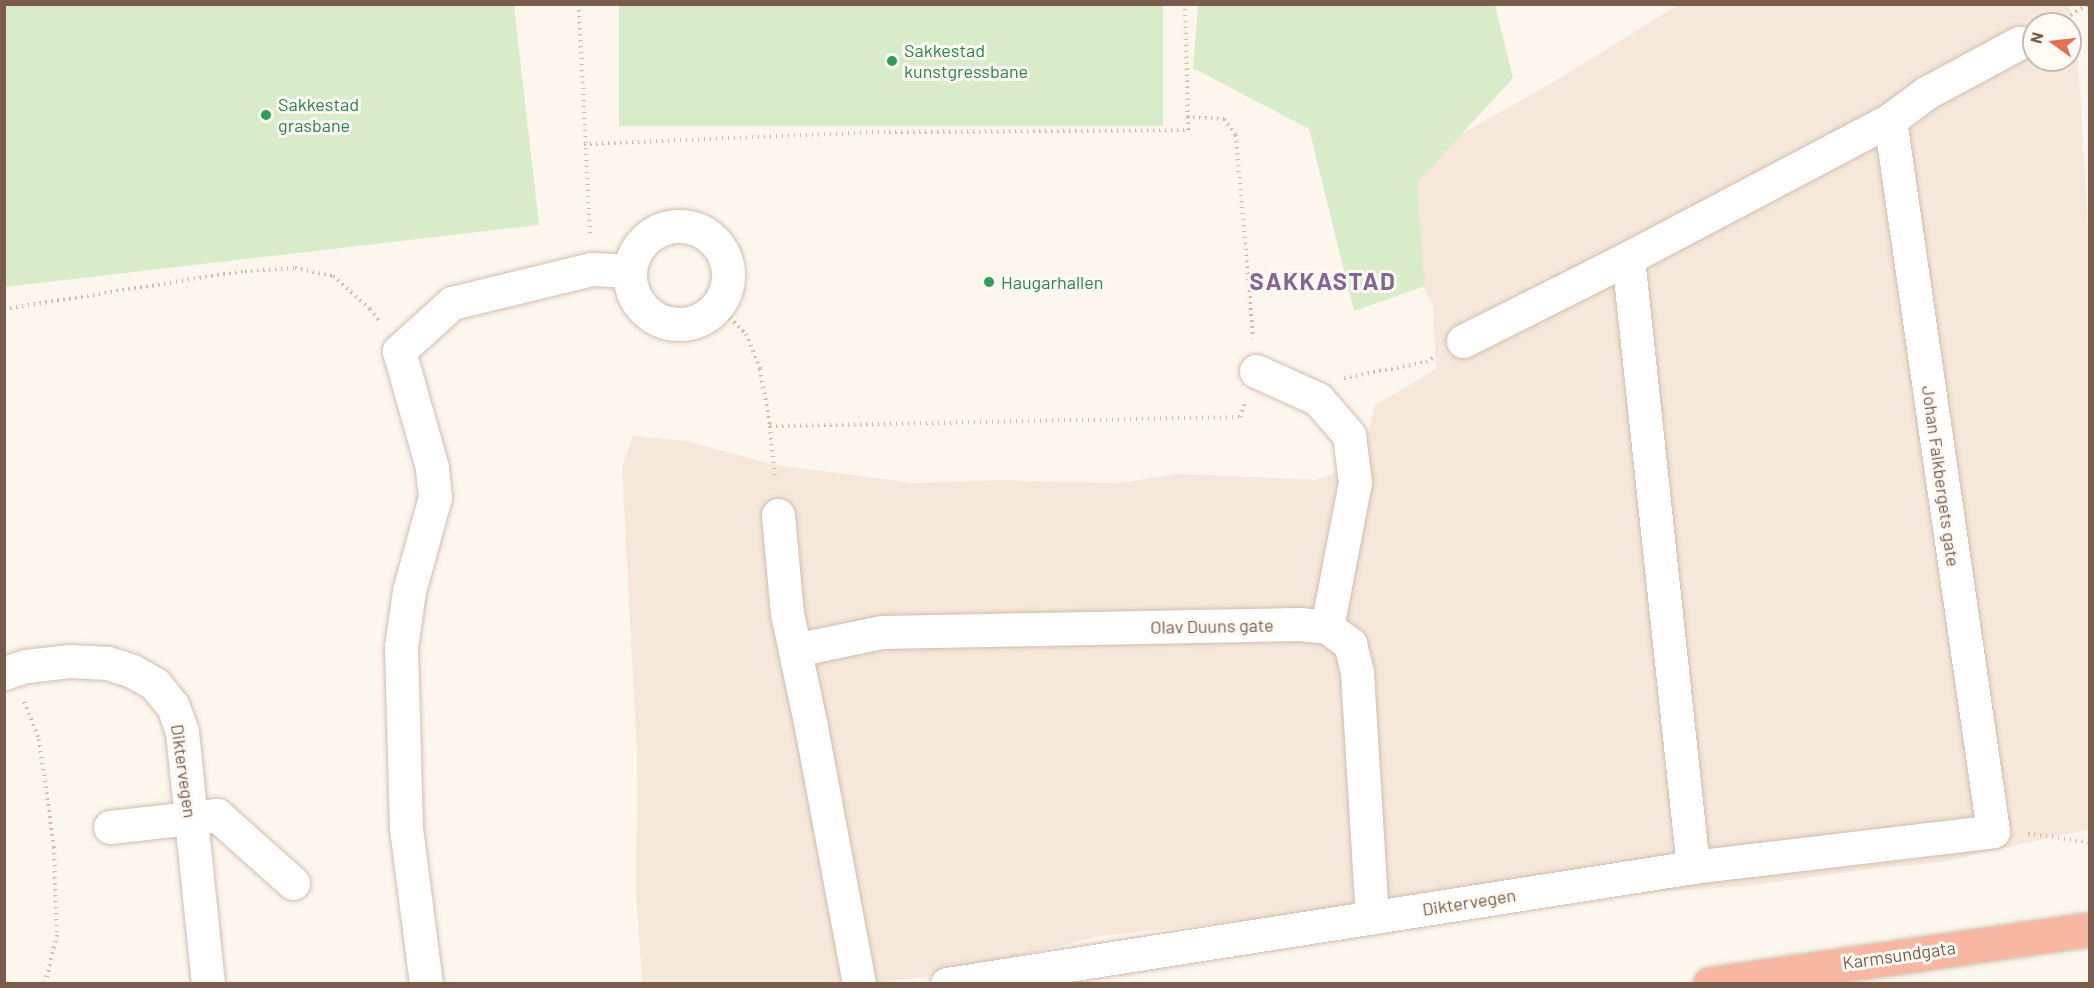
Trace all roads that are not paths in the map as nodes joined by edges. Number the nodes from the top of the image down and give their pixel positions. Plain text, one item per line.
1 (2019, 43) dead end
2 (1890, 120) junction
3 (1628, 258) junction
4 (630, 271) junction
5 (1463, 341) road end
6 (1256, 371) road end
7 (778, 515) road end
8 (1327, 627) junction
9 (795, 650) junction
10 (4, 673) edge
11 (190, 817) junction
12 (110, 827) dead end
13 (1993, 831) joint
14 (1693, 867) junction
15 (293, 883) dead end
16 (1372, 918) junction
17 (2090, 929) edge
18 (208, 984) edge
19 (426, 984) edge
20 (859, 984) edge
21 (947, 984) edge
22 (1710, 984) edge

1 - 2 street
2 - 3 street
2 - 13 street, Johan Falkbergets gate
3 - 5 street
3 - 14 street
4 - 4 street
4 - 19 street
6 - 8 street
7 - 9 street
8 - 9 street, Olav Duuns gate
8 - 16 street
9 - 20 street
10 - 11 street, Diktervegen
11 - 12 street
11 - 15 street
11 - 18 street, Diktervegen
13 - 14 street, Diktervegen
14 - 16 street, Diktervegen
16 - 21 street, Diktervegen
17 - 22 highway, Karmsundgata

